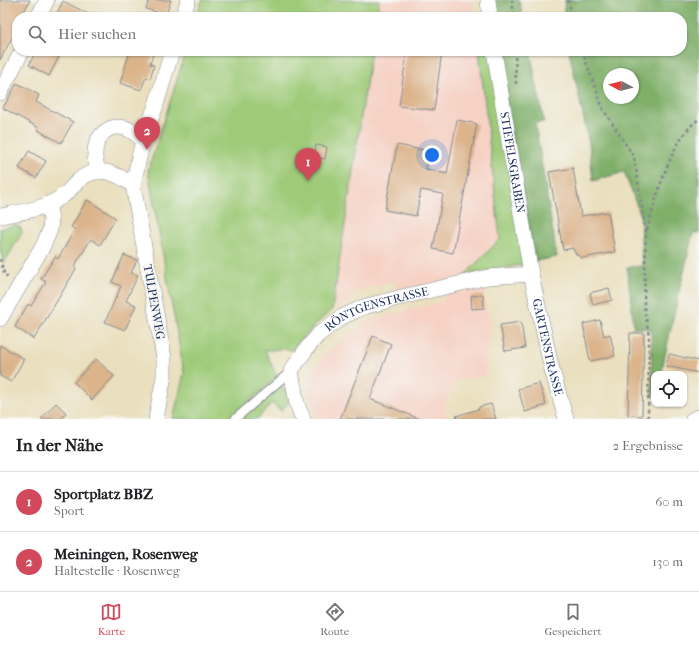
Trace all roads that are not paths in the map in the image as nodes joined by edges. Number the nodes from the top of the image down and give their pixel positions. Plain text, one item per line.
1 (46, 0) edge
2 (188, 0) edge
3 (488, 0) edge
4 (40, 12) edge
5 (184, 12) edge
6 (489, 12) edge
7 (19, 56) edge
8 (171, 56) edge
9 (495, 56) edge
10 (0, 93) edge
11 (143, 140) junction
12 (100, 172) junction
13 (133, 185) junction
14 (48, 204) junction
15 (0, 216) edge
16 (531, 274) junction
17 (0, 319) edge
18 (291, 371) junction
19 (699, 417) edge
20 (156, 419) edge
21 (235, 419) edge
22 (303, 419) edge
23 (566, 419) edge
24 (693, 419) edge

1 - 4 street
2 - 5 street
3 - 6 street
7 - 10 street
8 - 11 street
9 - 16 street, STIEFELSGRABEN
11 - 12 street
11 - 13 street
12 - 13 street
12 - 14 street
13 - 20 street, TULPENWEG
14 - 15 street
14 - 17 street
16 - 18 street, RÖNTGENSTRASSE
16 - 23 street, GARTENSTRASSE
18 - 21 lane
18 - 22 street
19 - 24 street

